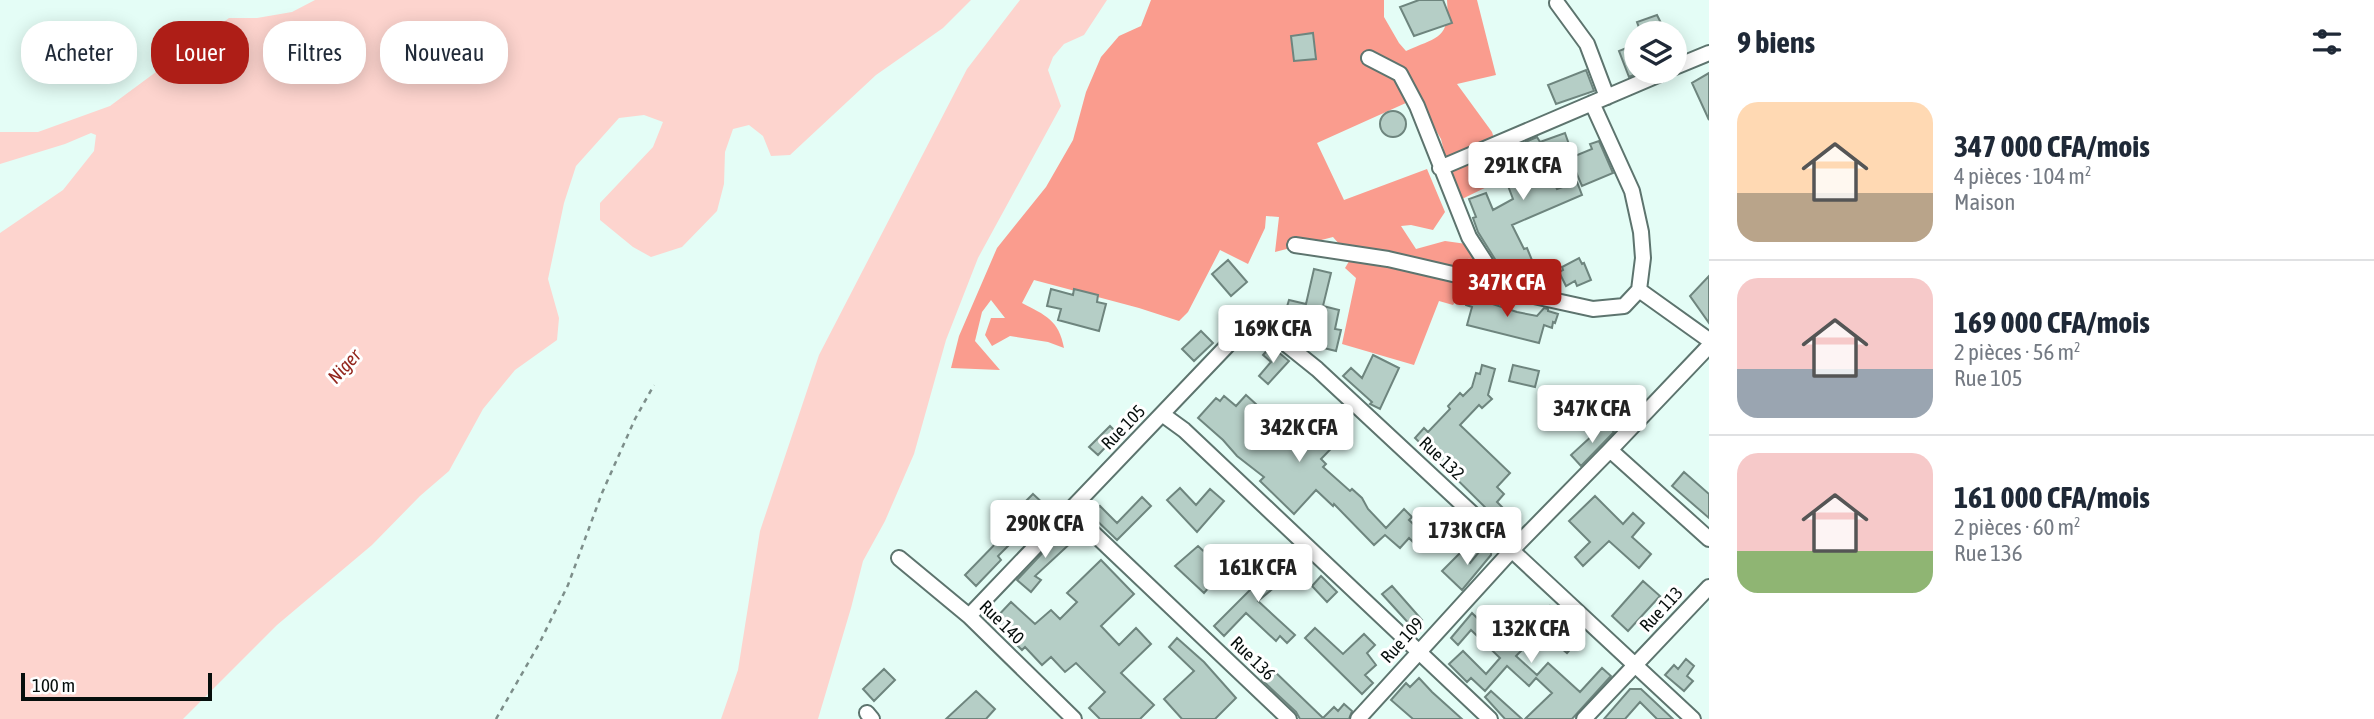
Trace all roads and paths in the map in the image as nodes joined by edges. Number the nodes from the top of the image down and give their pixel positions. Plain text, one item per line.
1 (1557, 3) dead end
2 (1709, 53) edge
3 (1369, 58) dead end
4 (1687, 62) edge
5 (1637, 84) edge
6 (1606, 97) junction
7 (1592, 103) junction
8 (1440, 168) junction
9 (1295, 245) dead end
10 (1500, 285) junction
11 (1639, 290) junction
12 (1709, 340) edge
13 (1709, 346) edge
14 (1317, 369) joint
15 (654, 385) dead end
16 (1162, 414) junction
17 (1610, 450) junction
18 (1067, 512) junction
19 (1709, 539) edge
20 (1512, 550) junction
21 (899, 558) dead end
22 (1709, 587) edge
23 (969, 616) junction
24 (1418, 651) junction
25 (1635, 665) junction
26 (496, 719) edge
27 (1074, 719) edge
28 (1289, 719) edge
29 (1357, 719) edge
30 (1490, 719) edge
31 (1584, 719) edge
32 (1693, 719) edge

1 - 6 street
2 - 4 street
3 - 8 street
5 - 6 street
6 - 7 street
7 - 8 street
7 - 11 street
8 - 10 street
9 - 10 street
10 - 11 street
11 - 12 street
13 - 17 street, Rue 109
14 - 16 street, Rue 105
14 - 20 street, Rue 132
15 - 26 path
16 - 18 street, Rue 105
16 - 24 street
17 - 19 street
17 - 20 street, Rue 109
18 - 23 street, Rue 105
18 - 28 street, Rue 136
20 - 24 street, Rue 109
20 - 25 street, Rue 132
21 - 23 street, Rue 140
22 - 25 street, Rue 113
23 - 27 street, Rue 140
24 - 29 street, Rue 109
24 - 30 street
25 - 31 street, Rue 113
25 - 32 street, Rue 132

